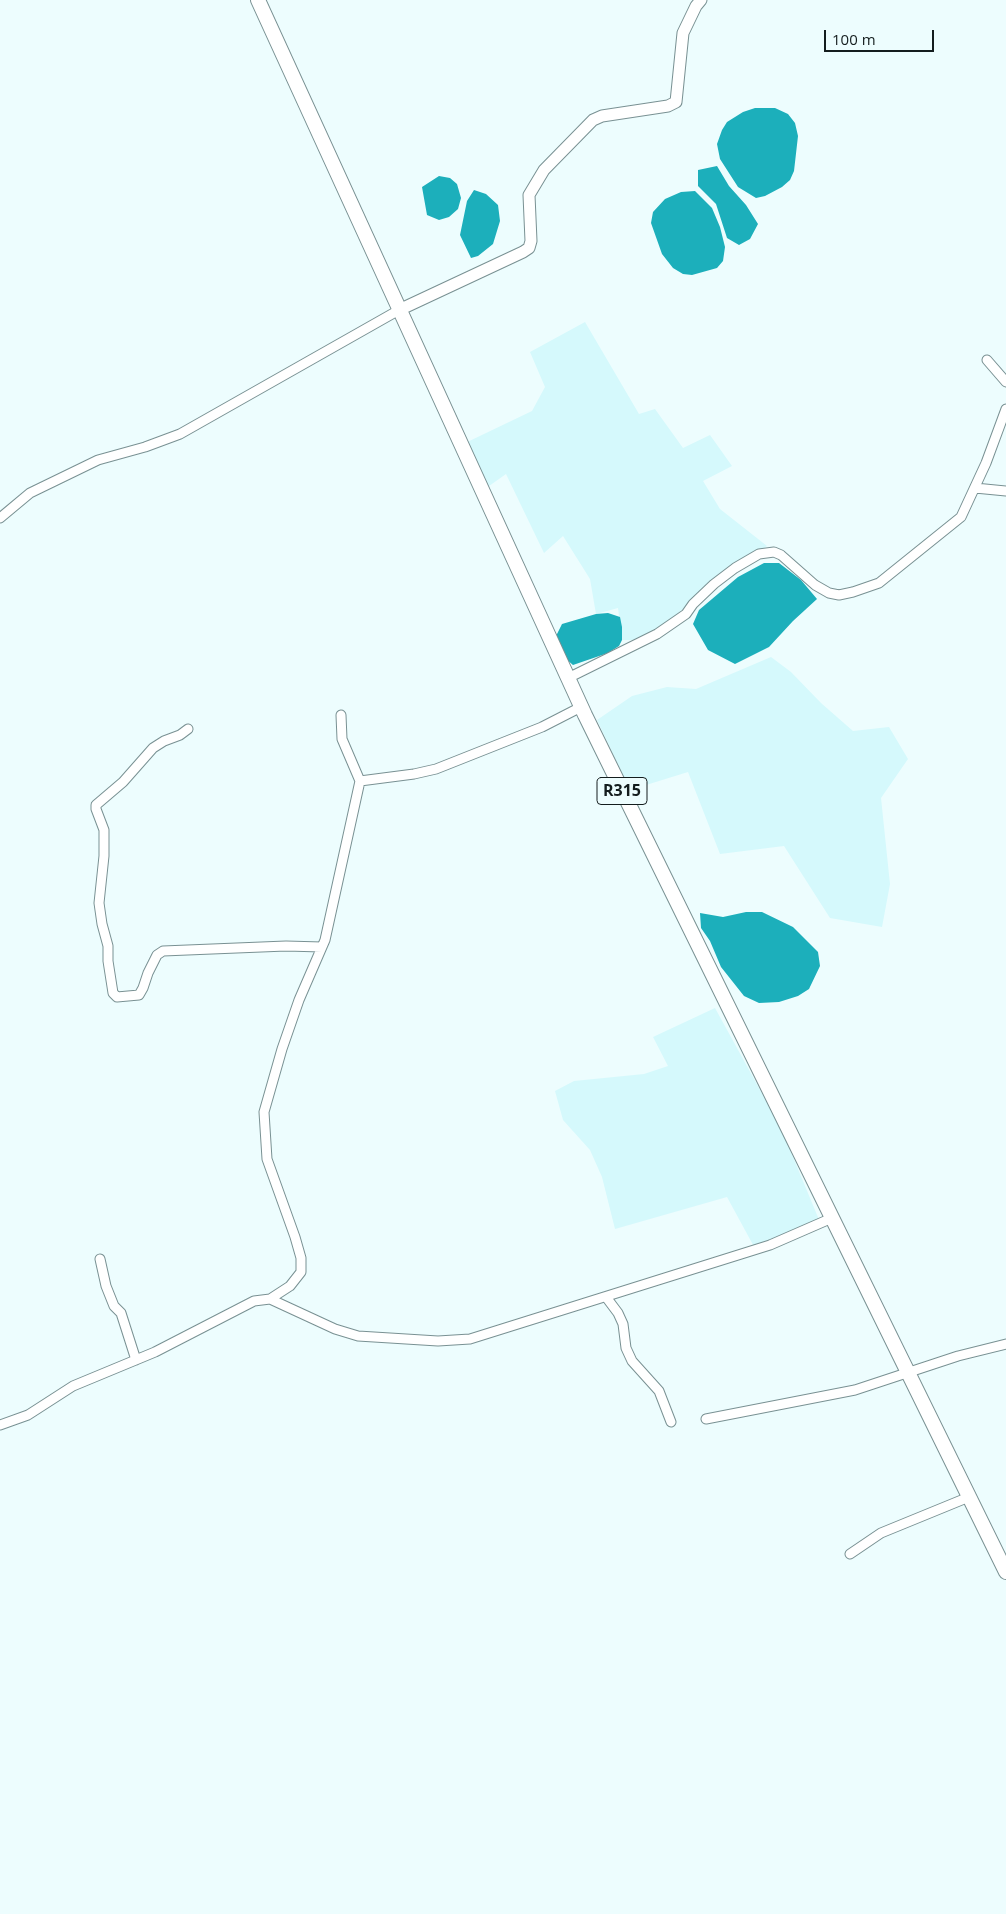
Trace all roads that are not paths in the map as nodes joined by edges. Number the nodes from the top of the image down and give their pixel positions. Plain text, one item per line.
1 (258, 0) edge
2 (701, 0) edge
3 (399, 310) junction
4 (987, 360) dead end
5 (1006, 382) edge
6 (1006, 409) edge
7 (975, 488) junction
8 (1006, 491) edge
9 (0, 518) edge
10 (568, 678) junction
11 (581, 706) junction
12 (341, 715) dead end
13 (188, 729) dead end
14 (360, 781) junction
15 (322, 947) junction
16 (832, 1218) junction
17 (100, 1259) dead end
18 (606, 1297) junction
19 (270, 1299) junction
20 (1006, 1344) edge
21 (136, 1360) junction
22 (908, 1374) junction
23 (706, 1419) dead end
24 (671, 1422) dead end
25 (0, 1425) edge
26 (969, 1497) junction
27 (850, 1554) dead end
28 (1006, 1572) edge

1 - 3 main road, R315
2 - 3 street
3 - 9 street
3 - 10 main road, R315
4 - 5 street
6 - 7 street
7 - 8 street
7 - 10 street
10 - 11 main road, R315
11 - 14 street
11 - 16 main road, R315
12 - 14 street
13 - 15 street
14 - 15 street
15 - 19 street
16 - 18 street
16 - 22 main road, R315
17 - 21 street
18 - 19 street
18 - 24 street
19 - 21 street
20 - 22 street
21 - 25 street
22 - 23 street
22 - 26 main road, R315
26 - 27 street
26 - 28 main road, R315

